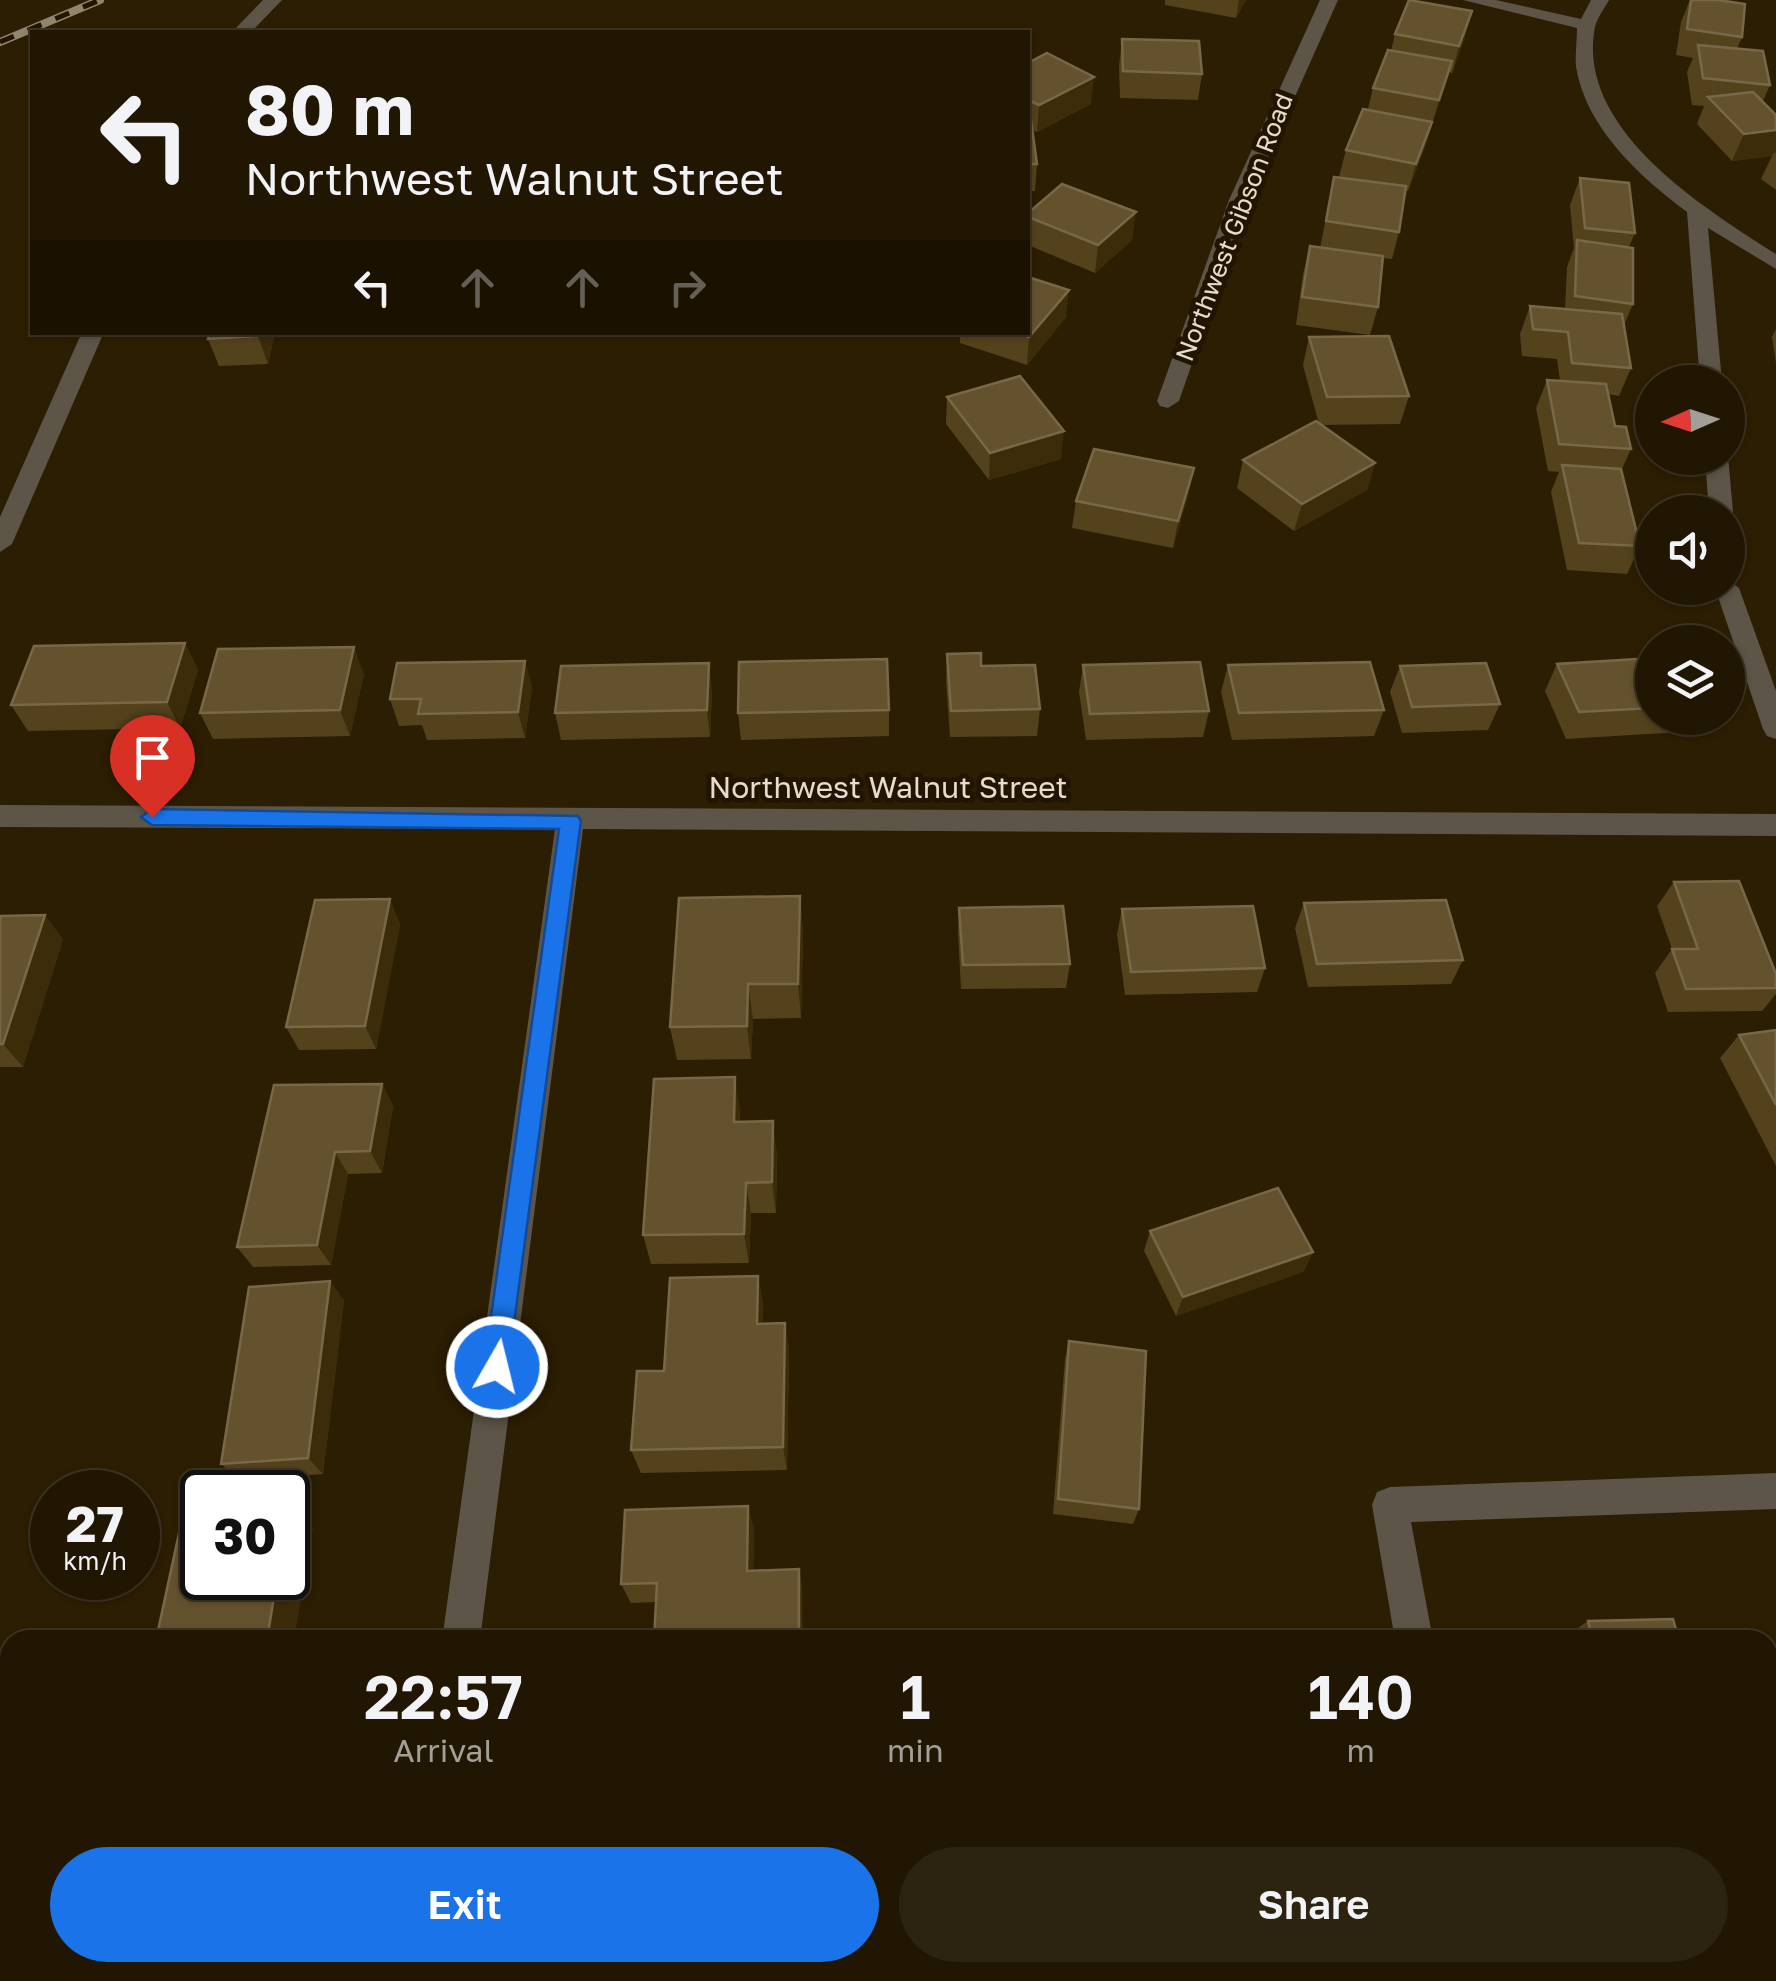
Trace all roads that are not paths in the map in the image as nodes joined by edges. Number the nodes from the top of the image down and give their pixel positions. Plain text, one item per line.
1 (272, 0) edge
2 (1329, 0) edge
3 (1472, 0) edge
4 (1600, 0) edge
5 (1586, 25) junction
6 (243, 30) edge
7 (1697, 212) junction
8 (1776, 263) edge
9 (91, 335) edge
10 (1709, 365) edge
11 (1168, 401) dead end
12 (0, 544) edge
13 (1733, 605) edge
14 (1776, 728) edge
15 (0, 816) edge
16 (570, 821) junction
17 (1776, 825) edge
18 (1776, 1492) edge
19 (462, 1630) edge
20 (1412, 1630) edge

1 - 6 street
2 - 11 street, Northwest Gibson Road
3 - 5 street
4 - 5 street
5 - 7 street
7 - 8 street
7 - 10 street
9 - 12 street
13 - 14 street
15 - 16 street, Northwest Walnut Street
16 - 17 street, Northwest Walnut Street
16 - 19 street
18 - 20 street

